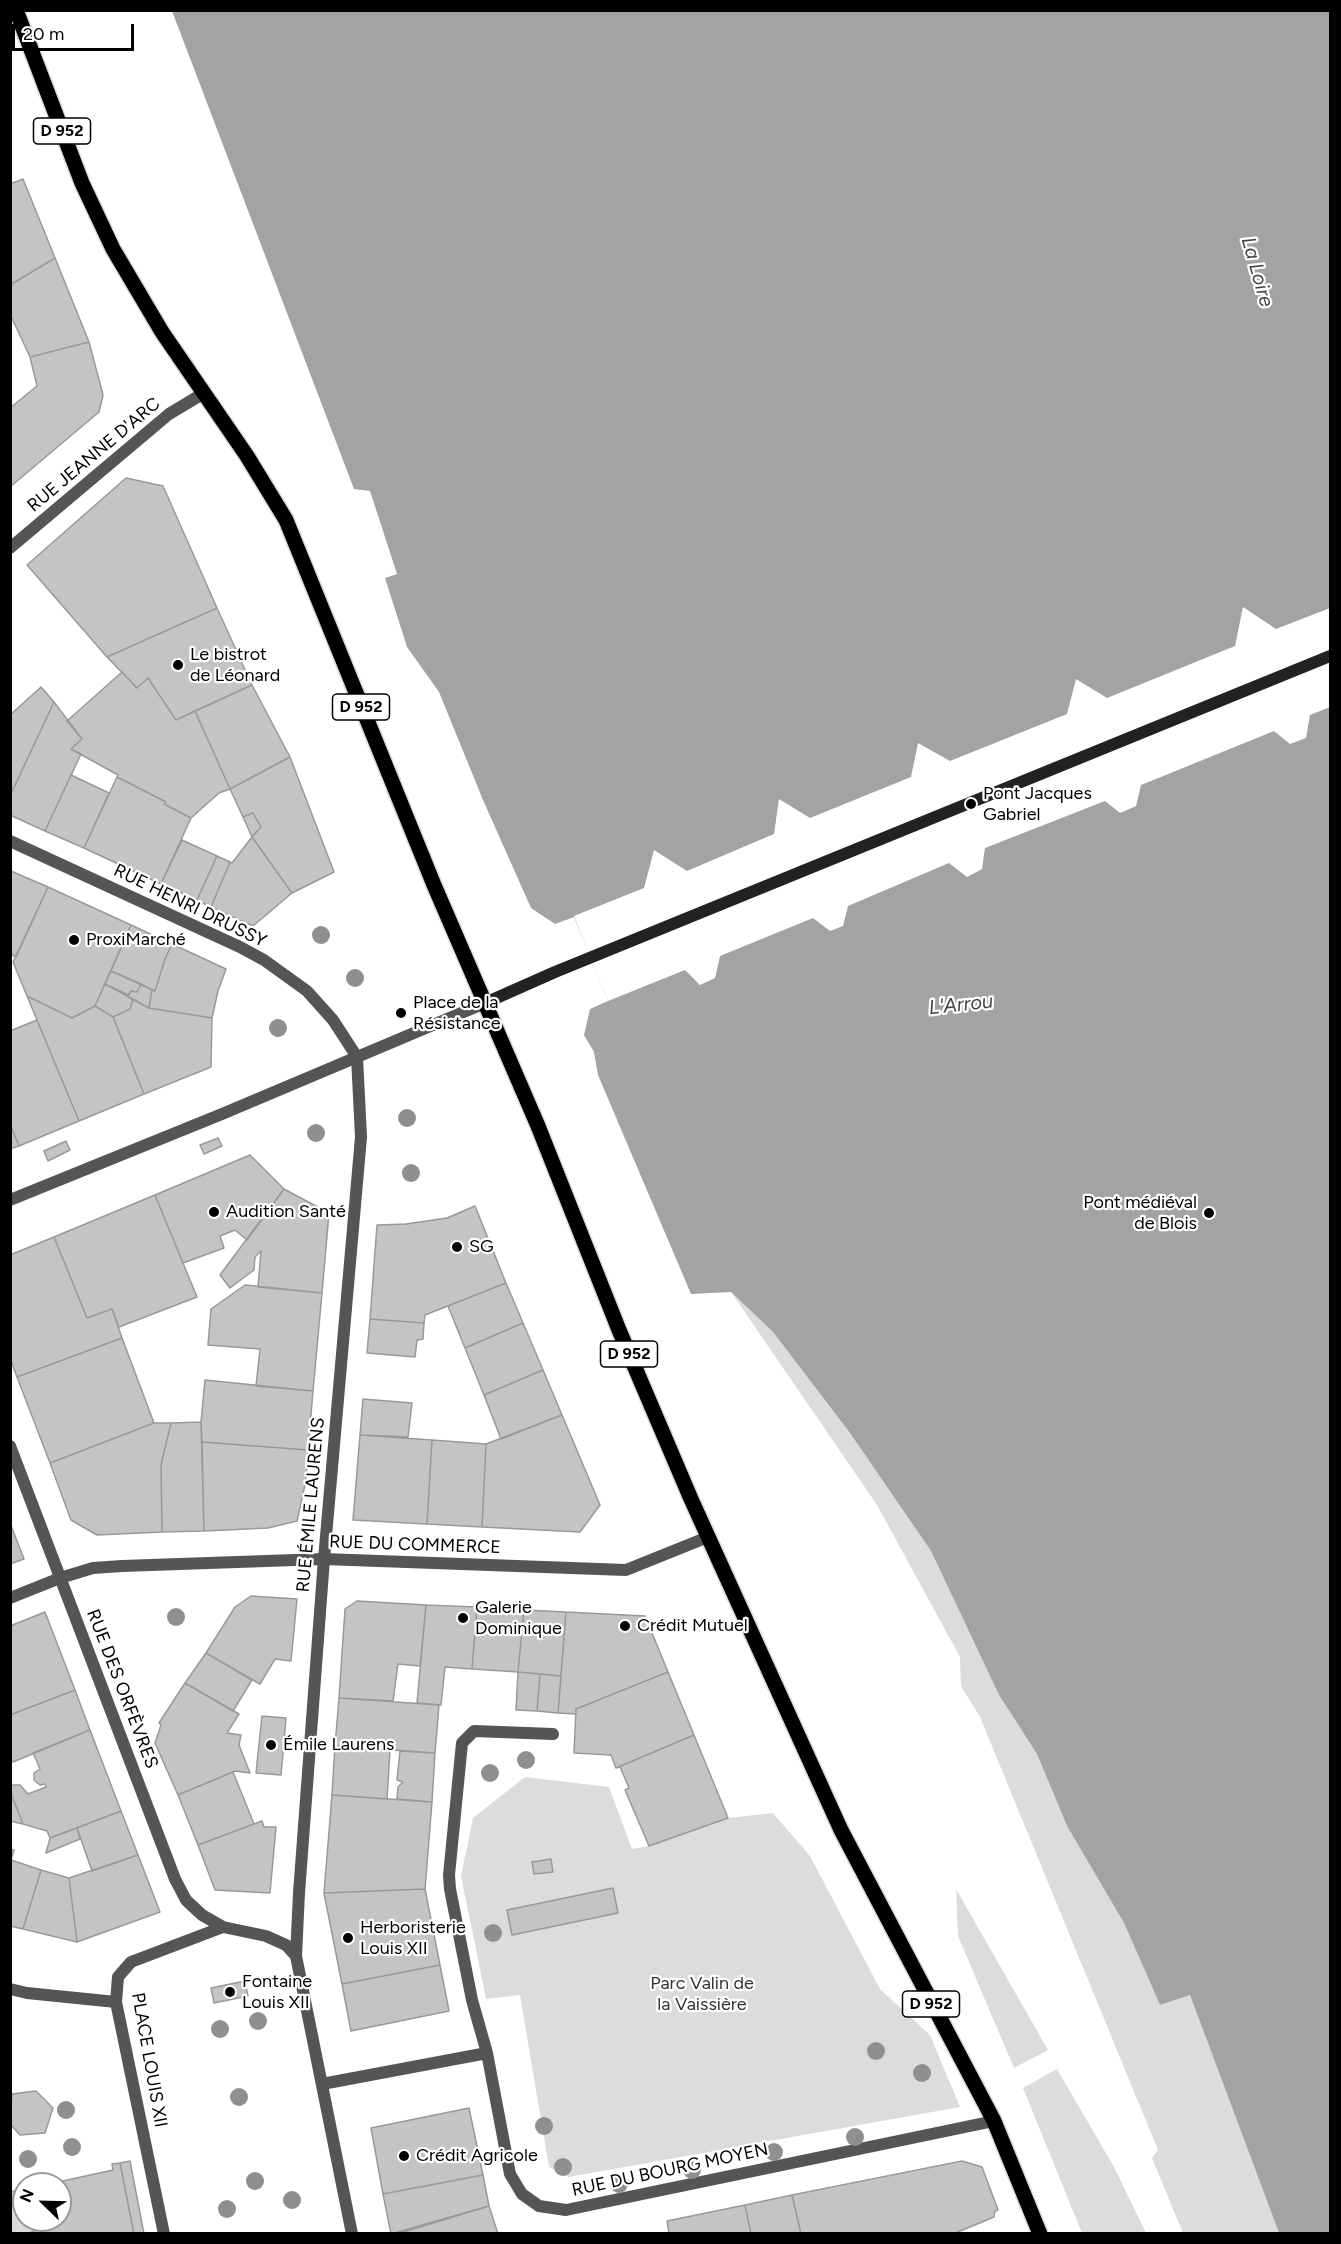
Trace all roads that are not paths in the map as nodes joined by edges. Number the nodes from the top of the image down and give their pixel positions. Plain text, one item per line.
1 (16, 19) edge
2 (204, 393) junction
3 (10, 548) edge
4 (1330, 656) edge
5 (10, 841) edge
6 (484, 1003) junction
7 (357, 1057) junction
8 (10, 1200) edge
9 (10, 1446) edge
10 (708, 1537) junction
11 (324, 1559) junction
12 (60, 1578) junction
13 (10, 1598) edge
14 (553, 1734) dead end
15 (223, 1927) junction
16 (296, 1956) junction
17 (10, 1989) edge
18 (116, 2002) junction
19 (486, 2053) junction
20 (322, 2084) junction
21 (994, 2121) junction
22 (164, 2234) edge
23 (352, 2234) edge
24 (1040, 2234) edge

1 - 2 main road, D 952
2 - 3 street, RUE JEANNE D'ARC
2 - 6 main road, D 952
4 - 6 main road
5 - 7 street, RUE HENRI DRUSSY
6 - 7 street
6 - 10 main road, D 952
7 - 8 street
7 - 11 street, RUE ÉMILE LAURENS
9 - 12 street, RUE DES ORFÈVRES
10 - 11 street, RUE DU COMMERCE
10 - 21 main road, D 952
11 - 12 street, RUE DU COMMERCE
11 - 16 street, RUE ÉMILE LAURENS
12 - 13 street, RUE DU COMMERCE
12 - 15 street, RUE DES ORFÈVRES
14 - 19 street, RUE DU BOURG MOYEN
15 - 16 street
15 - 18 street, PLACE LOUIS XII
16 - 20 street
17 - 18 street
18 - 22 street, PLACE LOUIS XII
19 - 20 street
19 - 21 street, RUE DU BOURG MOYEN
20 - 23 street
21 - 24 main road, D 952

